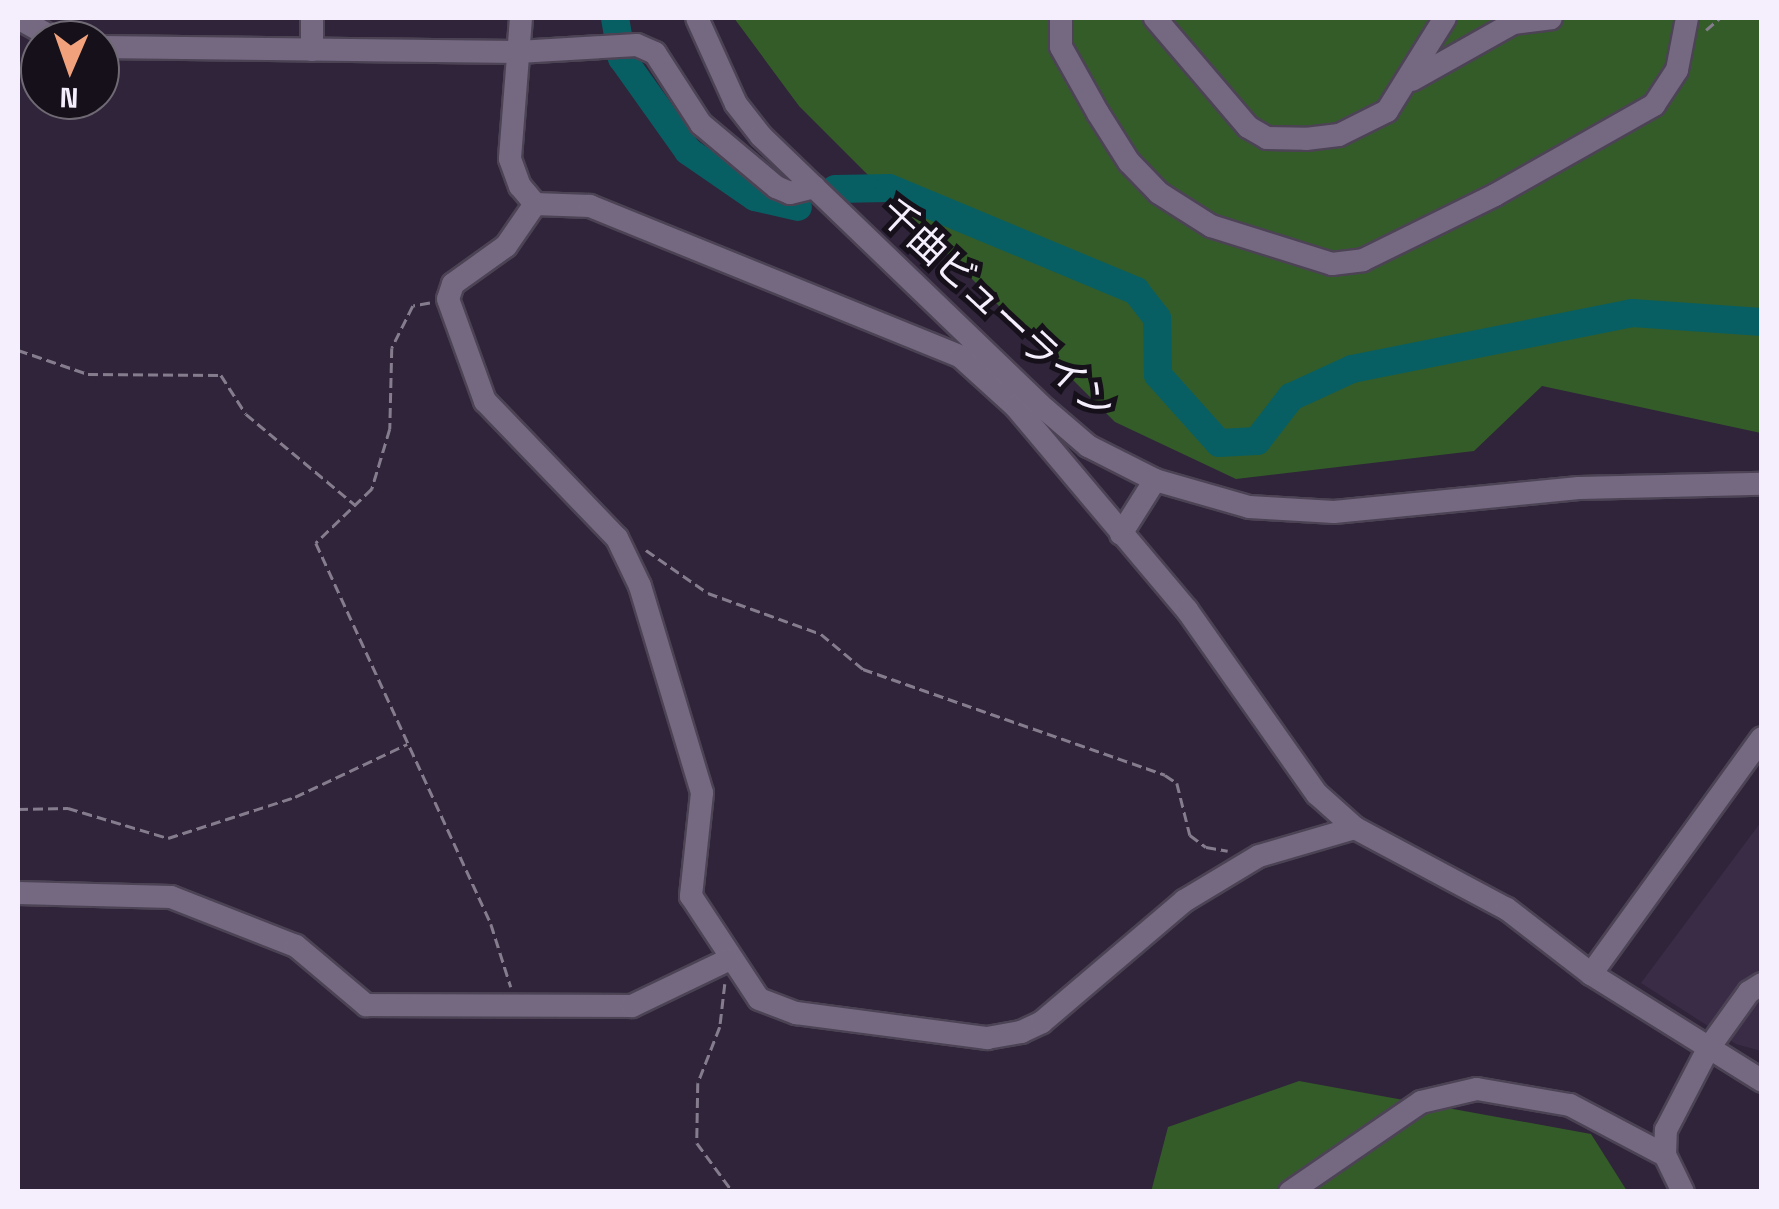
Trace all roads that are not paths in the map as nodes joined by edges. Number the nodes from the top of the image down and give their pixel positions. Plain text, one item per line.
1 (312, 18) edge
2 (520, 18) edge
3 (697, 18) edge
4 (1061, 18) edge
5 (1155, 18) edge
6 (1444, 18) edge
7 (1551, 18) edge
8 (1688, 18) edge
9 (120, 47) edge
10 (312, 50) junction
11 (518, 52) junction
12 (1409, 81) junction
13 (814, 187) junction
14 (536, 204) junction
15 (1156, 480) junction
16 (1762, 484) edge
17 (1121, 534) junction
18 (1762, 738) edge
19 (1355, 828) junction
20 (18, 894) edge
21 (728, 960) junction
22 (1591, 974) junction
23 (1762, 984) edge
24 (1708, 1049) junction
25 (1762, 1081) edge
26 (1665, 1154) junction
27 (1290, 1192) edge
28 (1683, 1192) edge

1 - 10 street
2 - 11 street
3 - 13 street, 千曲ビューライン
4 - 8 street
5 - 12 street
6 - 12 street
7 - 12 street
9 - 10 street
10 - 11 street
11 - 13 street
11 - 14 street
13 - 15 street, 千曲ビューライン
14 - 17 street
14 - 21 street
15 - 16 street, 千曲ビューライン
15 - 17 street
17 - 19 street
18 - 22 street
19 - 21 street
19 - 22 street
20 - 21 street
22 - 24 street
23 - 24 street
24 - 25 street
24 - 26 street
26 - 27 street
26 - 28 street

